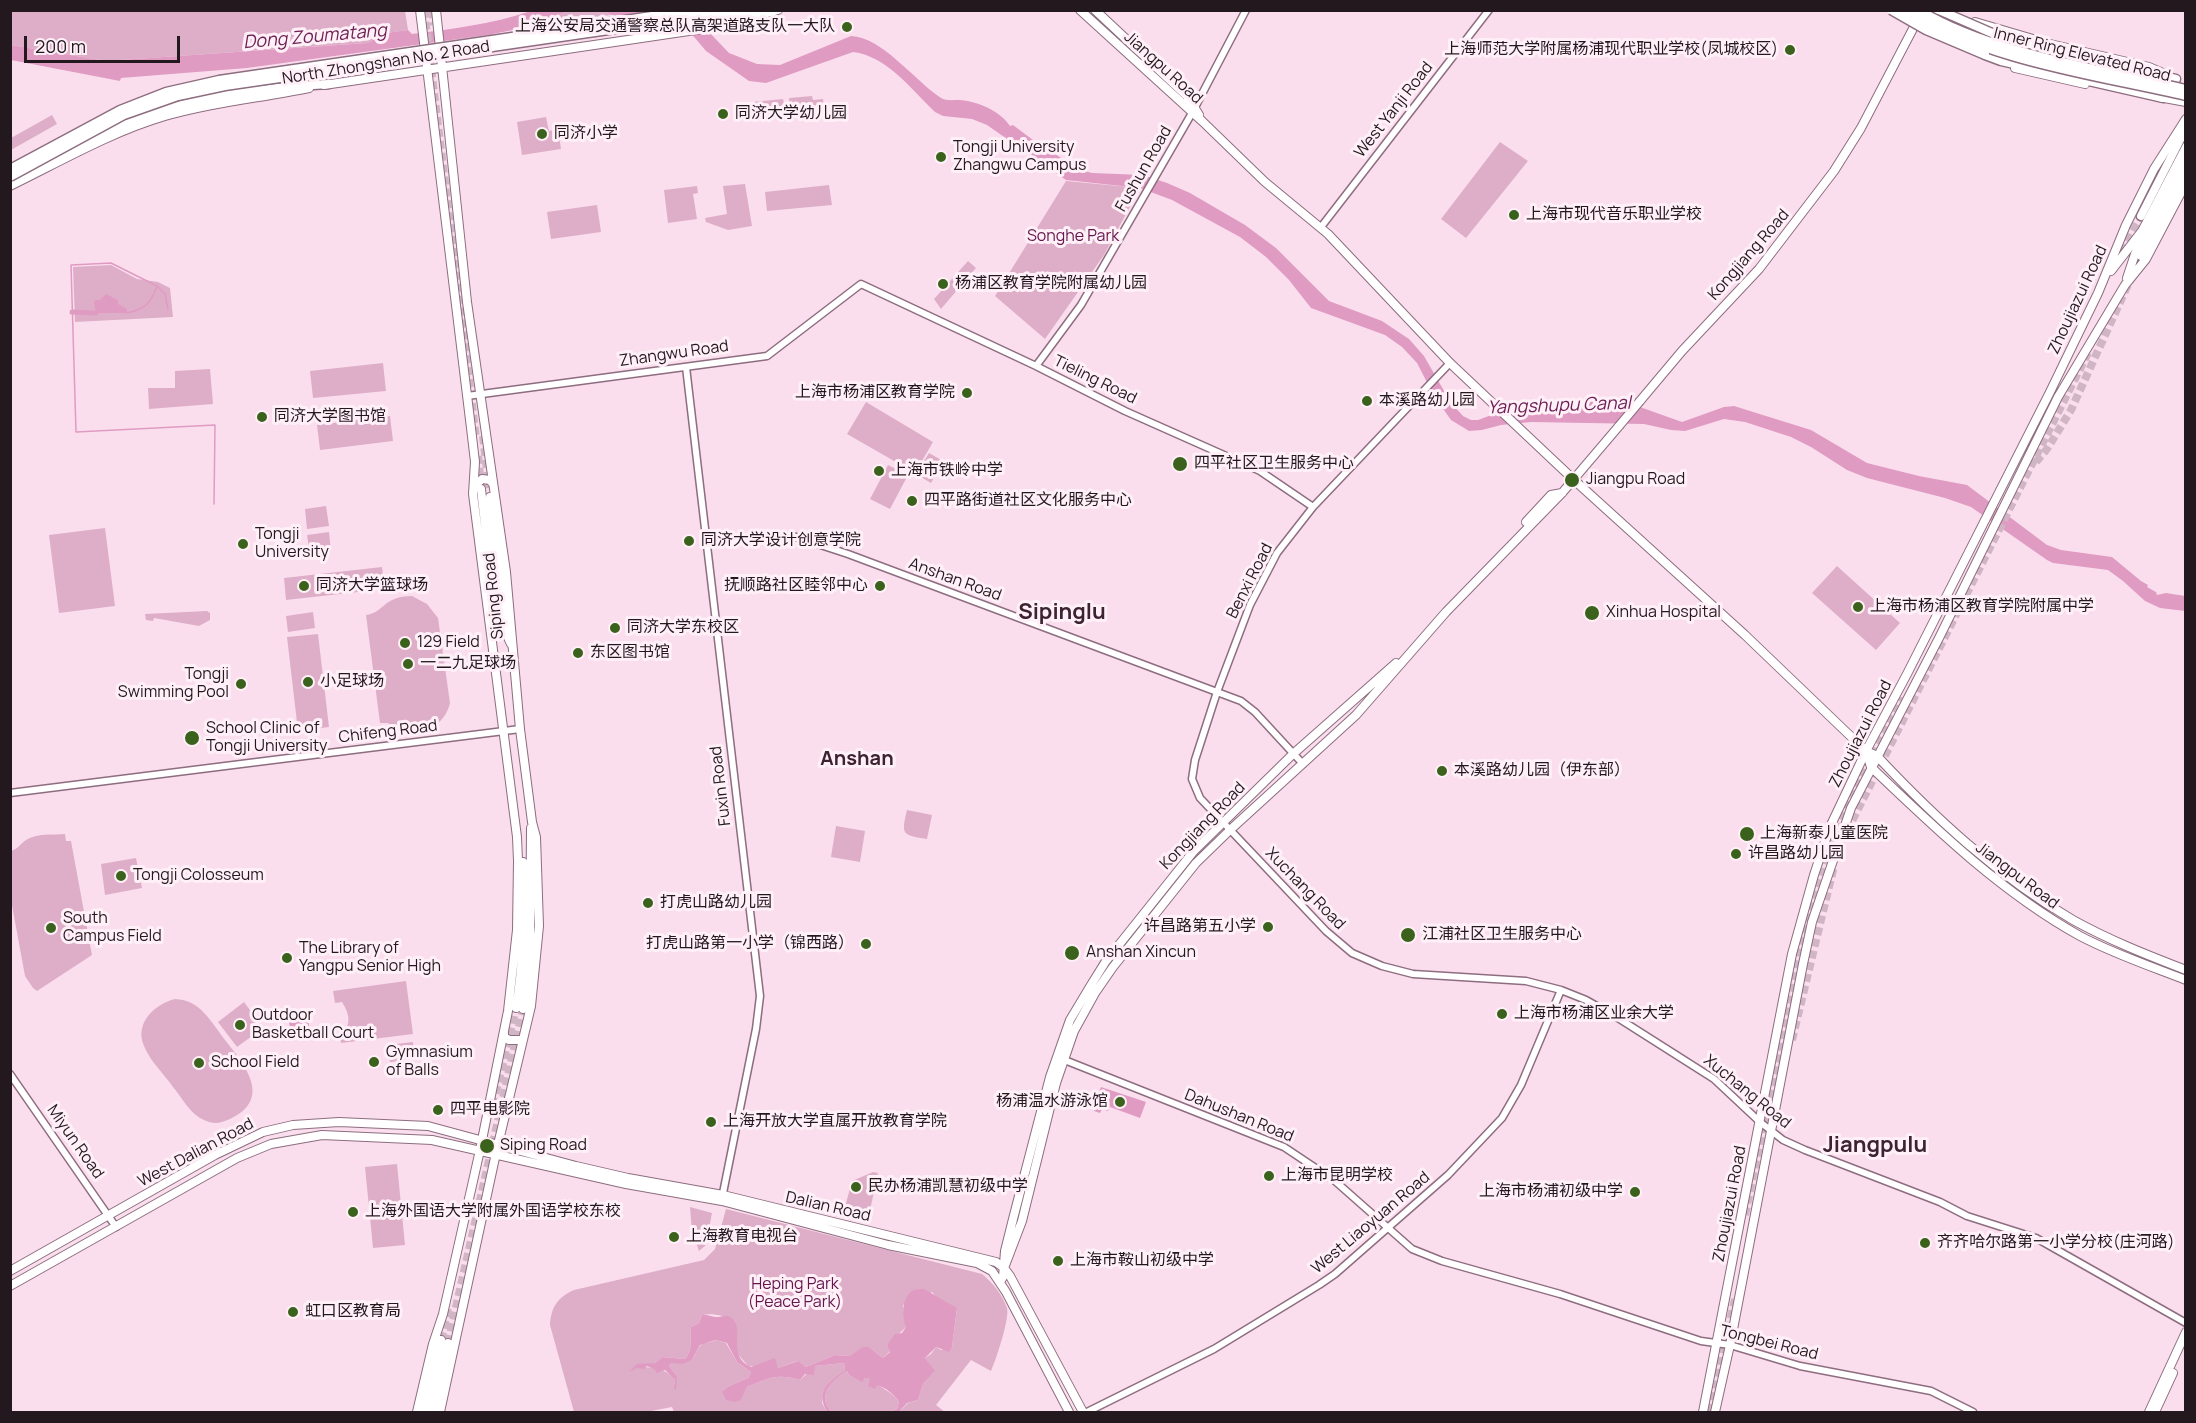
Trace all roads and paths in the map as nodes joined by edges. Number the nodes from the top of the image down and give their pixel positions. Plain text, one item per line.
1 (420, 10) edge
2 (436, 10) edge
3 (692, 10) edge
4 (719, 10) edge
5 (753, 10) edge
6 (778, 10) edge
7 (1080, 10) edge
8 (1095, 10) edge
9 (1246, 10) edge
10 (1489, 10) edge
11 (1891, 10) edge
12 (1899, 10) edge
13 (1906, 10) edge
14 (1921, 10) edge
15 (1933, 10) edge
16 (1939, 10) edge
17 (1916, 22) junction
18 (683, 27) junction
19 (440, 56) junction
20 (426, 58) junction
21 (442, 69) junction
22 (427, 70) junction
23 (2176, 79) junction
24 (2186, 81) edge
25 (329, 84) junction
26 (2186, 89) edge
27 (2186, 96) edge
28 (2163, 98) junction
29 (2186, 102) edge
30 (1193, 110) junction
31 (2186, 119) edge
32 (2186, 128) edge
33 (2186, 147) edge
34 (2186, 159) edge
35 (10, 167) edge
36 (2186, 167) edge
37 (2186, 176) edge
38 (10, 181) edge
39 (2182, 184) edge
40 (2141, 216) tunnel mouth
41 (1321, 227) junction
42 (2141, 256) tunnel mouth
43 (2105, 278) junction
44 (861, 284) joint
45 (2125, 285) junction
46 (1450, 363) junction
47 (1036, 366) junction
48 (686, 367) junction
49 (480, 394) junction
50 (467, 396) junction
51 (1573, 479) junction
52 (484, 487) junction
53 (1562, 493) junction
54 (1312, 507) junction
55 (706, 542) junction
56 (1217, 692) junction
57 (520, 729) junction
58 (504, 731) junction
59 (1866, 751) junction
60 (1293, 754) junction
61 (1877, 756) junction
62 (1303, 764) junction
63 (1871, 767) junction
64 (10, 793) edge
65 (531, 822) junction
66 (1222, 822) junction
67 (1230, 830) junction
68 (517, 837) junction
69 (2186, 970) edge
70 (2186, 980) edge
71 (1561, 990) junction
72 (504, 1033) junction
73 (523, 1040) junction
74 (1056, 1057) junction
75 (1065, 1060) junction
76 (10, 1074) edge
77 (1760, 1122) junction
78 (1771, 1132) junction
79 (482, 1140) junction
80 (498, 1143) junction
81 (480, 1150) junction
82 (495, 1153) junction
83 (722, 1198) junction
84 (110, 1215) junction
85 (116, 1227) junction
86 (1388, 1229) junction
87 (1004, 1268) junction
88 (10, 1271) edge
89 (1000, 1282) junction
90 (10, 1286) edge
91 (1560, 1294) joint
92 (2186, 1323) edge
93 (2186, 1332) edge
94 (1718, 1344) junction
95 (2186, 1345) edge
96 (1730, 1346) junction
97 (417, 1413) edge
98 (425, 1413) edge
99 (432, 1413) edge
100 (440, 1413) edge
101 (1069, 1413) edge
102 (1085, 1413) edge
103 (1703, 1413) edge
104 (1715, 1413) edge
105 (1973, 1413) edge
106 (2149, 1413) edge
107 (2155, 1413) edge

1 - 20 main road
2 - 19 main road
3 - 35 highway, bridge
4 - 38 highway, bridge
5 - 18 main road, North Zhongshan No. 2 Road
6 - 18 main road, North Zhongshan No. 2 Road
7 - 30 main road, Jiangpu Road
8 - 30 main road, Jiangpu Road
9 - 30 street, Fushun Road
10 - 41 street, West Yanji Road
11 - 28 highway, bridge
12 - 17 main road
13 - 27 highway, Inner Ring Elevated Road, bridge
14 - 17 main road, Kongjiang Road
14 - 26 highway, Inner Ring Elevated Road, bridge
15 - 23 main road
16 - 23 main road
16 - 23 highway, bridge
17 - 28 main road
17 - 51 main road, Kongjiang Road, bridge
18 - 19 main road, North Zhongshan No. 2 Road
18 - 21 main road, North Zhongshan No. 2 Road
19 - 20 main road, North Zhongshan No. 2 Road
19 - 21 main road
20 - 22 main road
20 - 35 main road, North Zhongshan No. 2 Road
21 - 22 main road, North Zhongshan No. 2 Road
21 - 49 main road
22 - 25 main road, North Zhongshan No. 2 Road
22 - 50 main road
23 - 24 main road
25 - 38 main road, North Zhongshan No. 2 Road
25 - 38 highway, bridge
28 - 29 main road
30 - 41 main road, Jiangpu Road
30 - 47 street, Fushun Road
31 - 43 main road, Zhoujiazui Road
32 - 40 highway
33 - 43 main road
34 - 45 main road
36 - 39 highway
37 - 39 highway
39 - 42 highway
39 - 45 main road, Zhoujiazui Road
41 - 46 main road, Jiangpu Road
43 - 59 main road, Zhoujiazui Road
44 - 47 street, Tieling Road
44 - 48 street, Zhangwu Road
45 - 61 main road, Zhoujiazui Road
46 - 51 main road, Jiangpu Road
46 - 54 street, Benxi Road
47 - 54 street, Tieling Road
48 - 49 street, Zhangwu Road
48 - 55 street, Fuxin Road
49 - 50 street, Zhangwu Road
49 - 52 main road
50 - 52 main road
51 - 53 main road, Kongjiang Road
51 - 59 main road, Jiangpu Road
52 - 57 main road, Siping Road
52 - 58 main road, Siping Road
53 - 60 main road, Kongjiang Road
53 - 62 main road, Kongjiang Road
54 - 56 street, Benxi Road
55 - 56 street, Anshan Road
55 - 83 street, Fuxin Road
56 - 60 street, Anshan Road
56 - 66 street, Benxi Road
57 - 58 street, Chifeng Road
57 - 65 main road, Siping Road
58 - 64 street, Chifeng Road
58 - 68 main road, Siping Road
59 - 61 main road, Jiangpu Road
59 - 63 main road, Jiangpu Road
59 - 77 main road, Zhoujiazui Road
60 - 62 street, Anshan Road
60 - 66 main road, Kongjiang Road
61 - 63 main road, Zhoujiazui Road
61 - 69 main road, Jiangpu Road
62 - 67 main road, Kongjiang Road
63 - 70 main road, Jiangpu Road
63 - 78 main road, Zhoujiazui Road
65 - 68 main road
65 - 73 main road, Siping Road
66 - 67 street, Xuchang Road
66 - 74 main road, Kongjiang Road
67 - 71 street, Xuchang Road
67 - 75 main road, Kongjiang Road
68 - 72 main road, Siping Road
71 - 77 street, Xuchang Road
71 - 86 street, West Liaoyuan Road
72 - 73 main road
72 - 79 main road, Siping Road
73 - 80 main road, Siping Road
74 - 75 street, Dahushan Road
74 - 87 main road, Kongjiang Road
75 - 86 street, Dahushan Road
75 - 87 main road, Kongjiang Road
76 - 84 street, Miyun Road
77 - 78 street, Xuchang Road
77 - 94 main road, Zhoujiazui Road
78 - 92 street, Xuchang Road
78 - 96 main road, Zhoujiazui Road
79 - 80 main road, Dalian Road
79 - 81 main road, Siping Road
79 - 84 main road, West Dalian Road
80 - 82 main road, Siping Road
80 - 83 main road, Dalian Road
81 - 82 main road, West Dalian Road
81 - 85 main road, West Dalian Road
81 - 97 main road, Siping Road
82 - 83 main road, Dalian Road
82 - 100 main road, Siping Road
83 - 87 main road, Dalian Road
83 - 89 main road, Dalian Road
84 - 85 street, Miyun Road
84 - 88 main road, West Dalian Road
85 - 90 main road, West Dalian Road
86 - 91 street, Dahushan Road
86 - 102 street, West Liaoyuan Road
87 - 89 main road, Kongjiang Road
87 - 102 main road
89 - 101 main road, Dalian Road
91 - 94 street, Tongbei Road
93 - 106 main road
94 - 96 street, Tongbei Road
94 - 103 main road, Zhoujiazui Road
95 - 107 main road
96 - 104 main road, Zhoujiazui Road
96 - 105 street, Tongbei Road
98 - 99 main road

